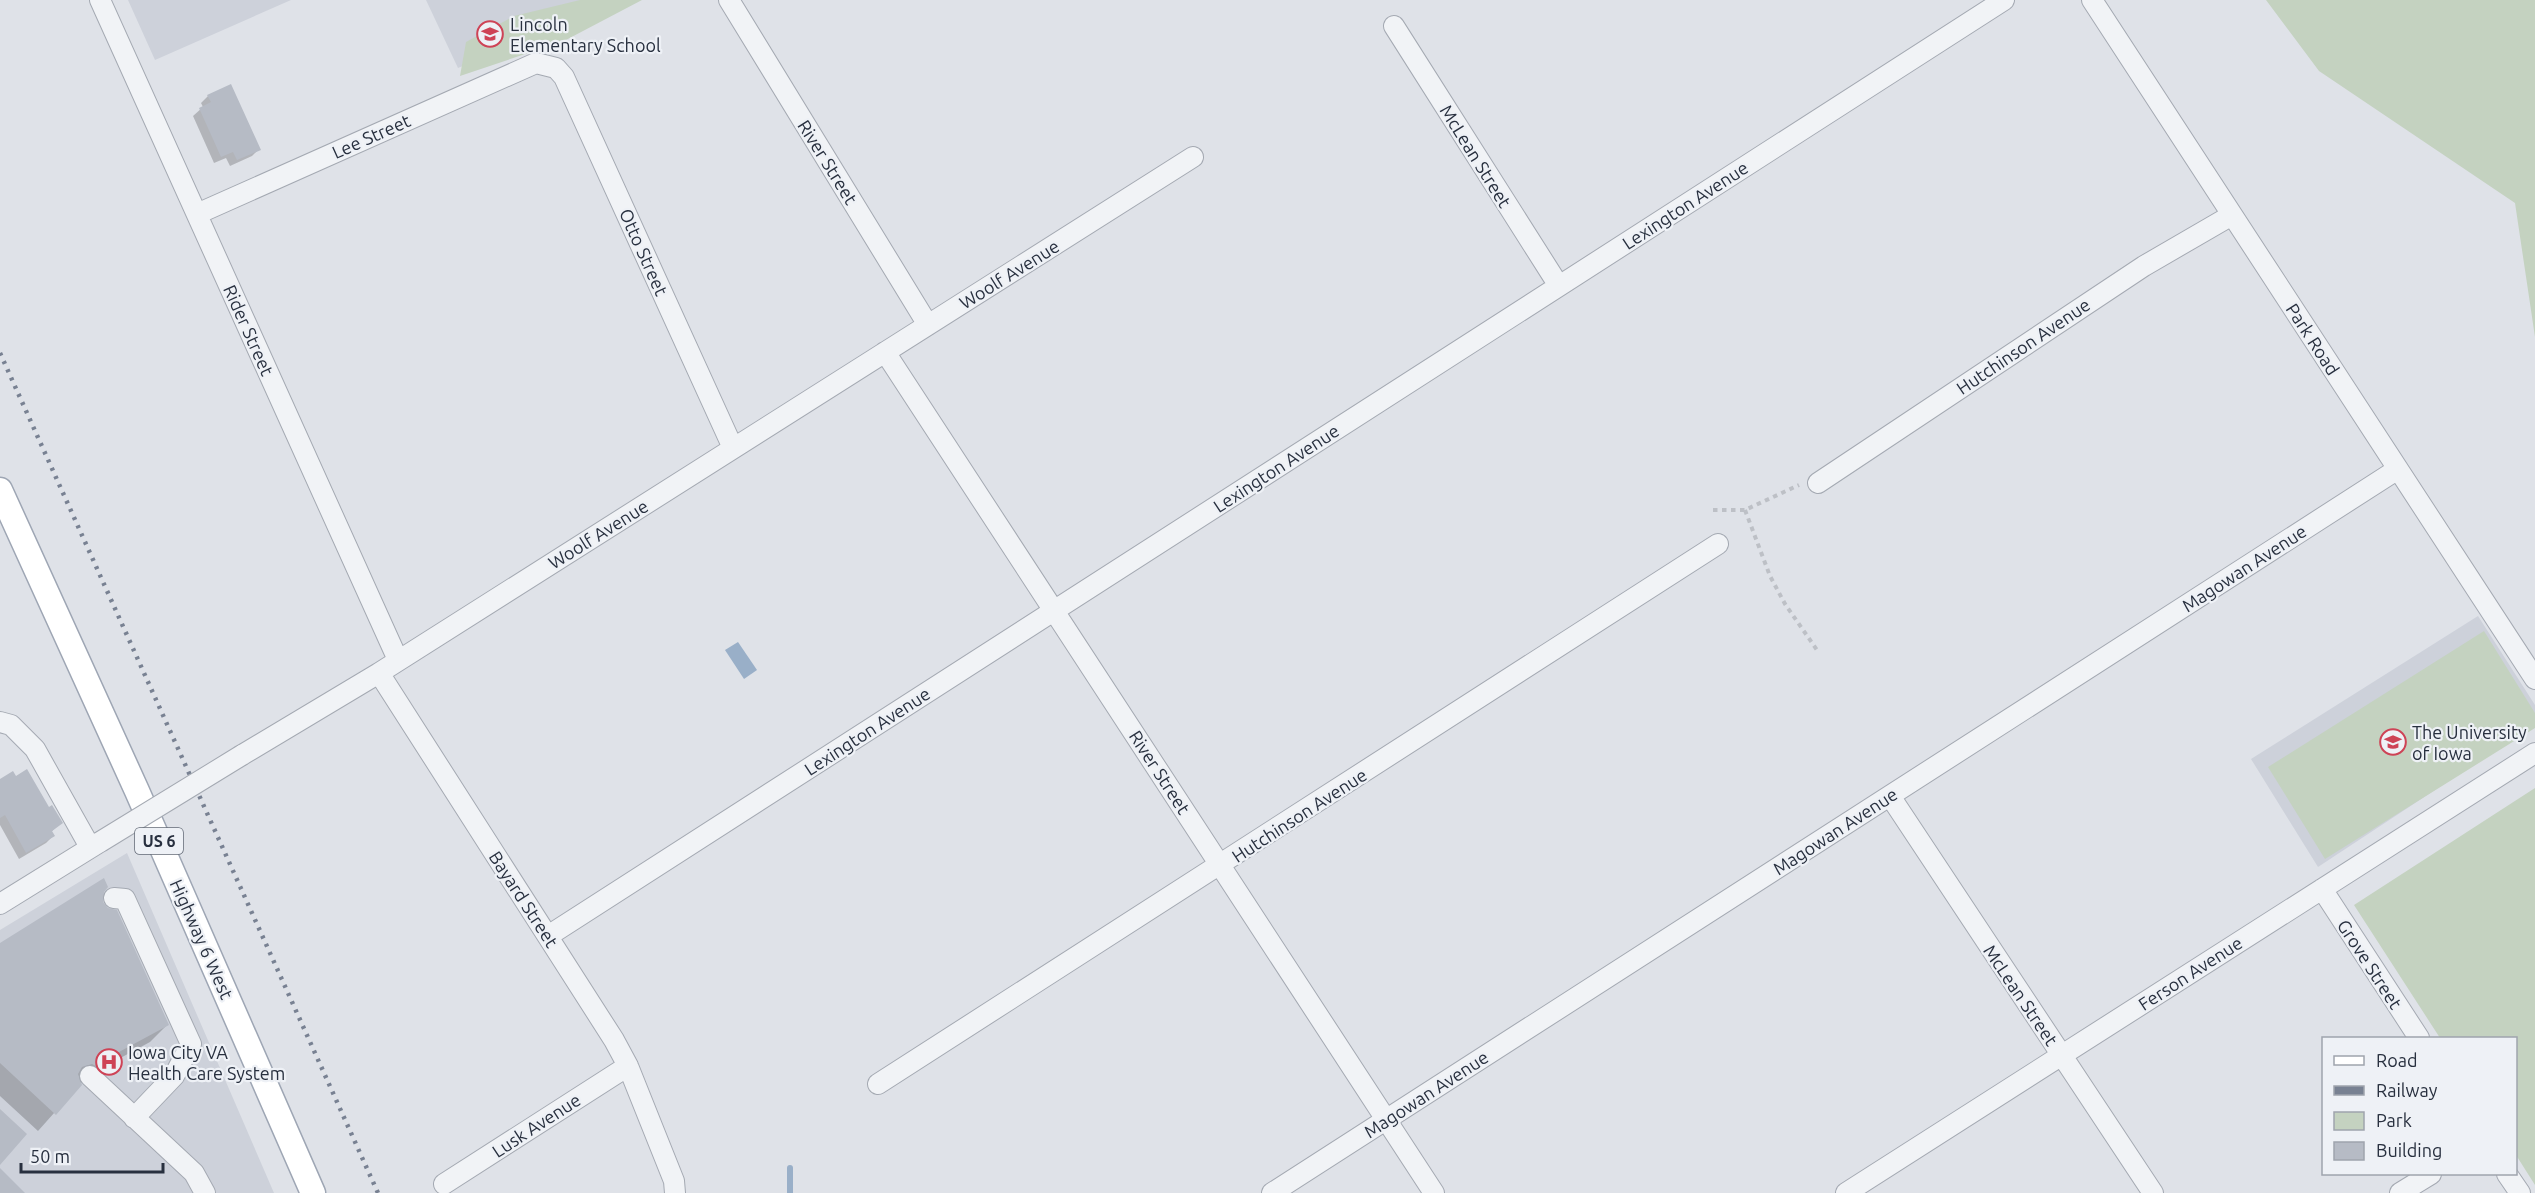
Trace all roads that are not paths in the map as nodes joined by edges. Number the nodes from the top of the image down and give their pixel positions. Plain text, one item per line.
1 (100, 0) edge
2 (729, 0) edge
3 (2004, 0) edge
4 (2092, 0) edge
5 (1394, 26) dead end
6 (546, 64) joint
7 (1193, 157) dead end
8 (197, 214) junction
9 (2232, 215) junction
10 (1559, 286) junction
11 (928, 325) junction
12 (885, 352) junction
13 (733, 448) junction
14 (2398, 469) junction
15 (1818, 483) dead end
16 (0, 490) edge
17 (1718, 544) dead end
18 (1054, 610) junction
19 (398, 660) junction
20 (379, 673) junction
21 (2535, 679) edge
22 (0, 722) edge
23 (2535, 753) edge
24 (1890, 796) junction
25 (95, 844) junction
26 (1221, 865) junction
27 (2322, 889) junction
28 (114, 898) dead end
29 (0, 904) edge
30 (548, 936) junction
31 (2418, 1037) edge
32 (2061, 1055) junction
33 (628, 1066) junction
34 (90, 1076) dead end
35 (878, 1084) dead end
36 (134, 1118) junction
37 (1387, 1119) junction
38 (2428, 1175) edge
39 (2508, 1175) edge
40 (444, 1184) dead end
41 (205, 1193) edge
42 (314, 1193) edge
43 (675, 1193) edge
44 (1272, 1193) edge
45 (1434, 1193) edge
46 (1846, 1193) edge
47 (2153, 1193) edge
48 (2400, 1193) edge
49 (2520, 1193) edge

1 - 8 street, Rider Street
2 - 11 street, River Street
3 - 10 street, Lexington Avenue
4 - 9 street, Park Road
5 - 10 street, McLean Street
6 - 8 street, Lee Street
6 - 13 street, Otto Street
7 - 11 street, Woolf Avenue
8 - 19 street, Rider Street
9 - 14 street, Park Road
9 - 15 street, Hutchinson Avenue
10 - 18 street, Lexington Avenue
11 - 12 street, Woolf Avenue
12 - 13 street, Woolf Avenue
12 - 18 street, River Street
13 - 19 street, Woolf Avenue
14 - 21 street, Park Road
14 - 24 street, Magowan Avenue
16 - 42 main road, Highway 6 West / US 6
17 - 26 street, Hutchinson Avenue
18 - 26 street, River Street
18 - 30 street, Lexington Avenue
19 - 20 street, Woolf Avenue
20 - 25 street, Woolf Avenue, bridge
20 - 30 street, Bayard Street
22 - 25 street
23 - 27 street, Ferson Avenue
24 - 32 street, McLean Street
24 - 37 street, Magowan Avenue
25 - 29 street, Woolf Avenue
26 - 35 street, Hutchinson Avenue
26 - 37 street, River Street
27 - 31 street, Grove Street
27 - 32 street, Ferson Avenue
28 - 36 street
30 - 33 street, Bayard Street
32 - 46 street, Ferson Avenue
32 - 47 street, McLean Street
33 - 40 street, Lusk Avenue
33 - 43 street, Bayard Street
34 - 36 street
36 - 41 street
37 - 44 street, Magowan Avenue
37 - 45 street, River Street
38 - 48 street
39 - 49 street

